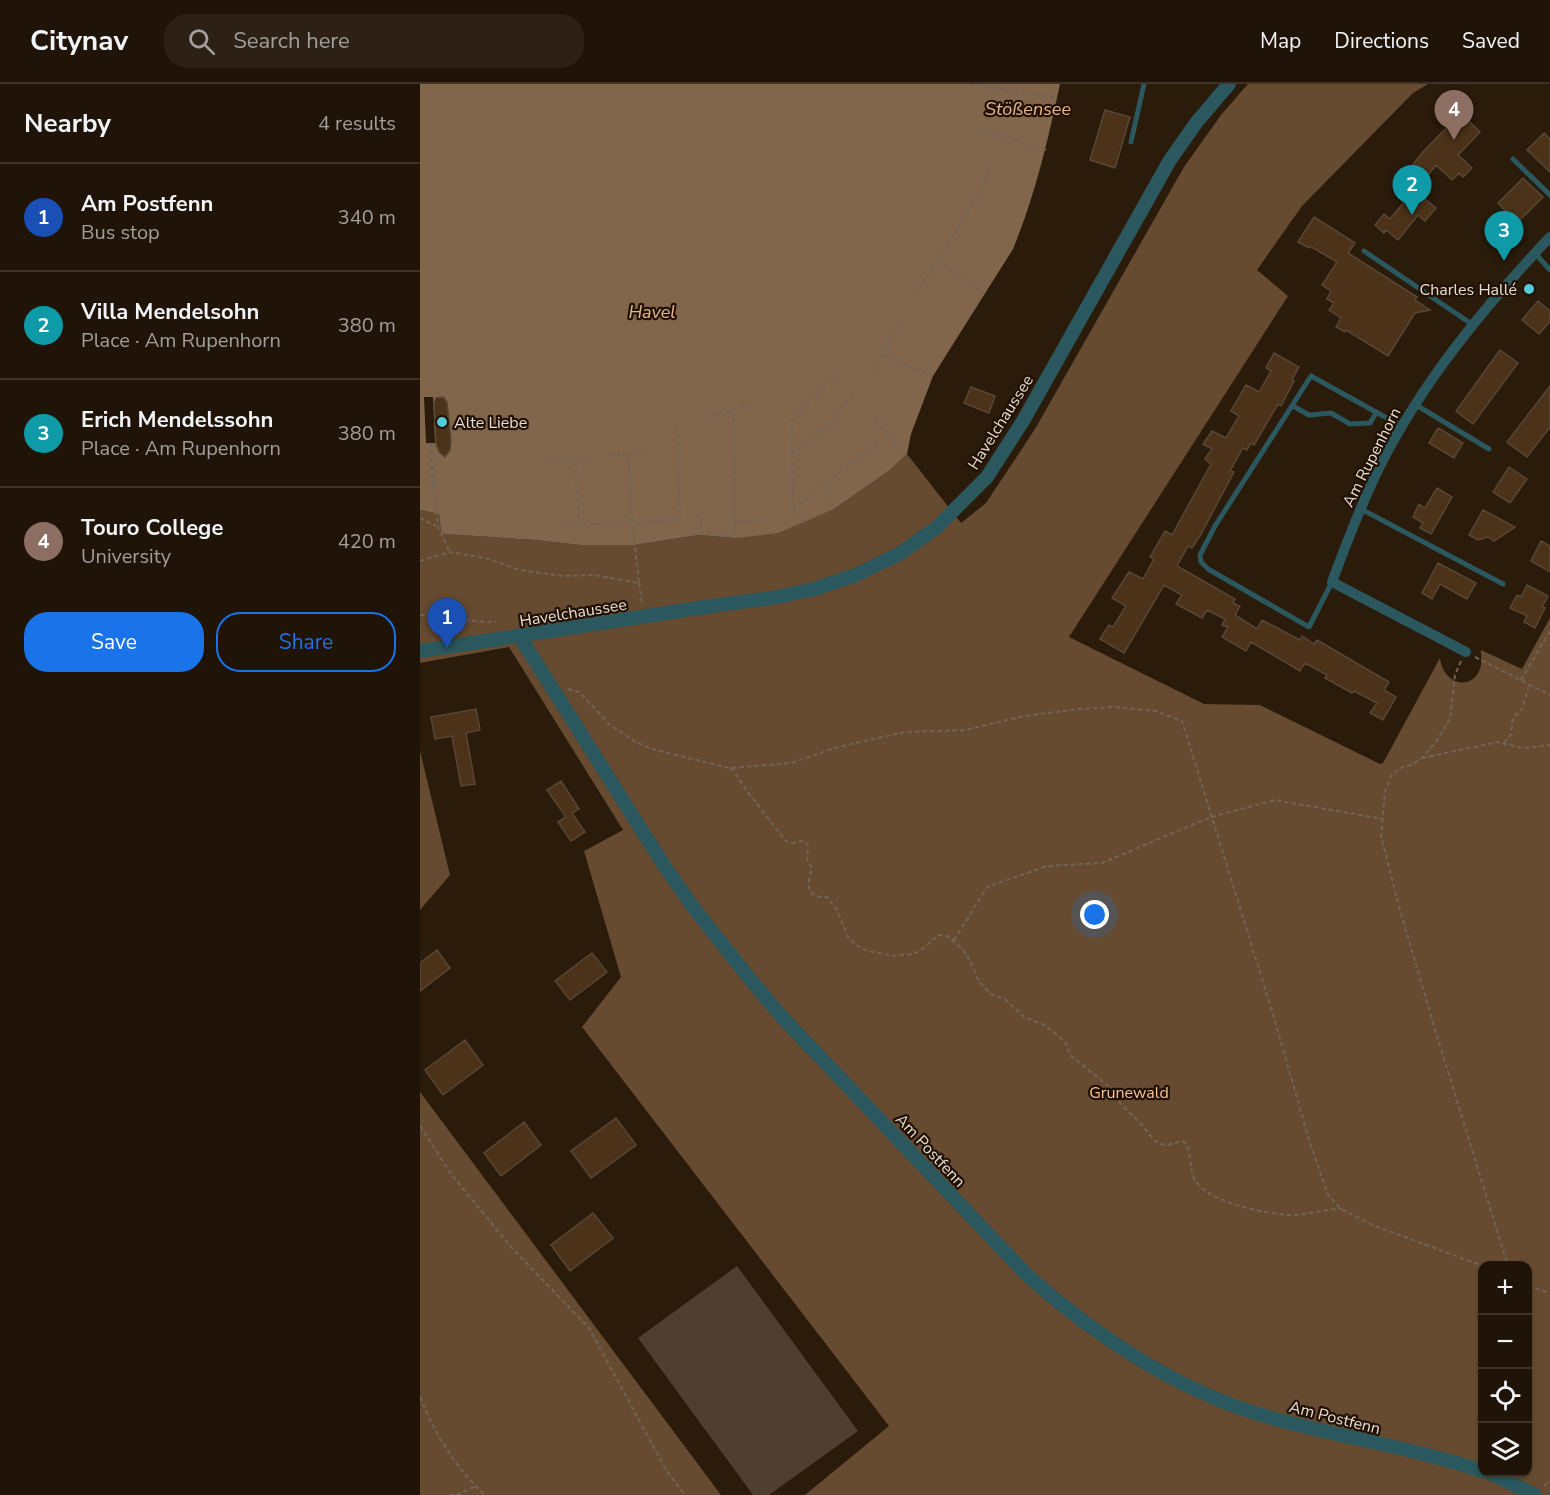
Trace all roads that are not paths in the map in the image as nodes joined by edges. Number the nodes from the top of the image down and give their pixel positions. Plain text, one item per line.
1 (1144, 84) edge
2 (1229, 84) edge
3 (1131, 142) dead end
4 (1513, 159) dead end
5 (1550, 195) edge
6 (1550, 237) edge
7 (1364, 251) dead end
8 (1535, 253) junction
9 (1550, 270) edge
10 (1473, 325) junction
11 (1415, 405) junction
12 (1293, 406) junction
13 (1377, 412) junction
14 (1402, 427) junction
15 (1489, 449) dead end
16 (1361, 509) junction
17 (1332, 582) junction
18 (1503, 584) dead end
19 (520, 637) junction
20 (420, 651) edge
21 (1466, 652) road end
22 (1478, 1470) edge
23 (1502, 1477) edge
24 (1539, 1492) edge

1 - 3 lane
2 - 19 street, Havelchaussee
4 - 5 lane
6 - 8 street, Am Rupenhorn
7 - 10 lane
8 - 9 lane
8 - 10 street, Am Rupenhorn
10 - 11 street, Am Rupenhorn
11 - 14 street, Am Rupenhorn
11 - 15 lane
12 - 13 lane
12 - 13 lane
12 - 17 lane
13 - 14 lane
14 - 16 street, Am Rupenhorn
16 - 17 street, Am Rupenhorn
16 - 18 lane
17 - 21 street
19 - 20 street, Havelchaussee
19 - 22 street, Am Postfenn
23 - 24 street

